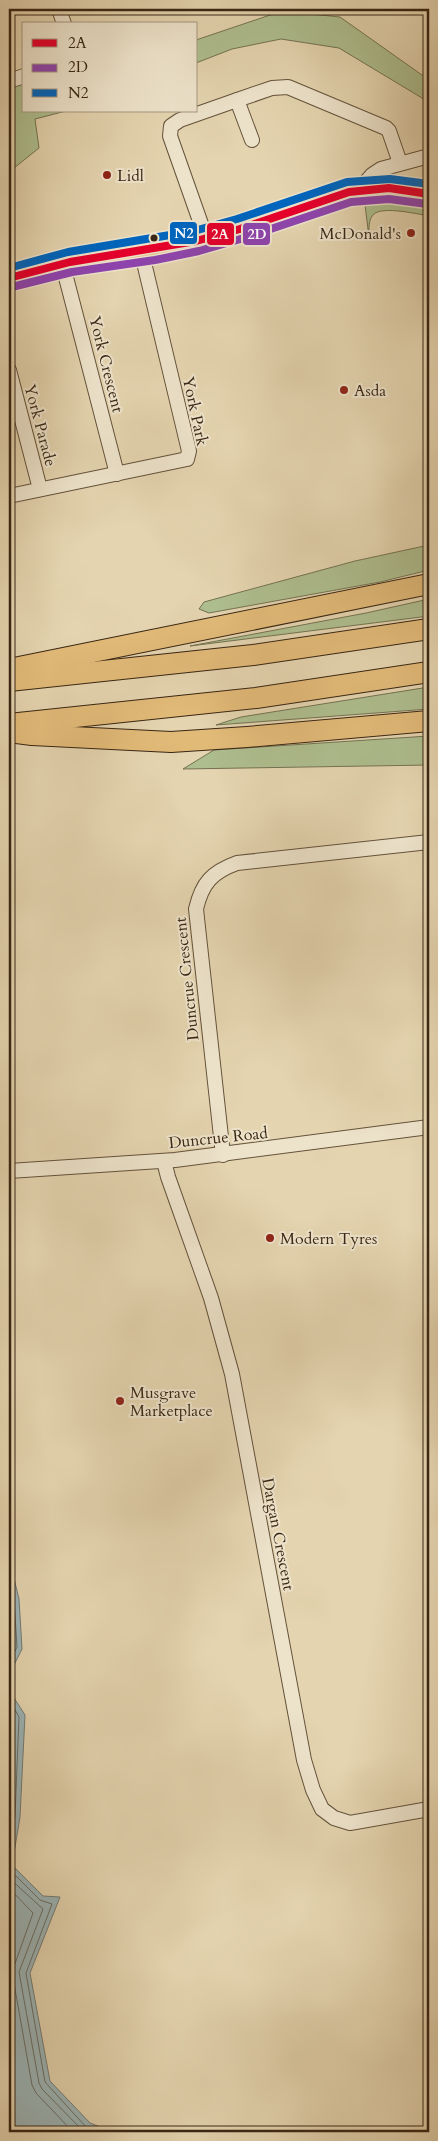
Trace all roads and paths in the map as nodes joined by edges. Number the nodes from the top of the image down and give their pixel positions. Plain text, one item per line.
1 (59, 9) edge
2 (63, 22) edge
3 (22, 77) edge
4 (9, 81) edge
5 (238, 100) junction
6 (252, 140) dead end
7 (429, 156) edge
8 (400, 163) junction
9 (359, 190) junction
10 (429, 194) edge
11 (206, 238) junction
12 (142, 250) junction
13 (62, 262) junction
14 (9, 278) edge
15 (9, 370) edge
16 (117, 474) junction
17 (40, 489) junction
18 (9, 496) edge
19 (429, 584) edge
20 (429, 629) edge
21 (9, 669) edge
22 (429, 672) edge
23 (9, 681) edge
24 (429, 721) edge
25 (9, 724) edge
26 (9, 732) edge
27 (429, 842) edge
28 (429, 1127) edge
29 (223, 1155) junction
30 (164, 1161) junction
31 (9, 1171) edge
32 (429, 1809) edge

1 - 2 street
3 - 4 street
5 - 6 street
5 - 8 street
5 - 11 street
7 - 8 street
8 - 9 street
9 - 10 main road
9 - 11 main road
11 - 12 main road
12 - 13 main road
12 - 16 street, York Park
13 - 14 main road
13 - 16 street, York Crescent
15 - 17 street, York Parade
16 - 17 street, York Park
17 - 18 street, York Park
19 - 21 highway
20 - 23 highway
22 - 25 highway
24 - 26 highway
27 - 29 street, Duncrue Crescent
28 - 29 street, Duncrue Road
29 - 30 street, Duncrue Road
30 - 31 street, Duncrue Road
30 - 32 street, Dargan Crescent

